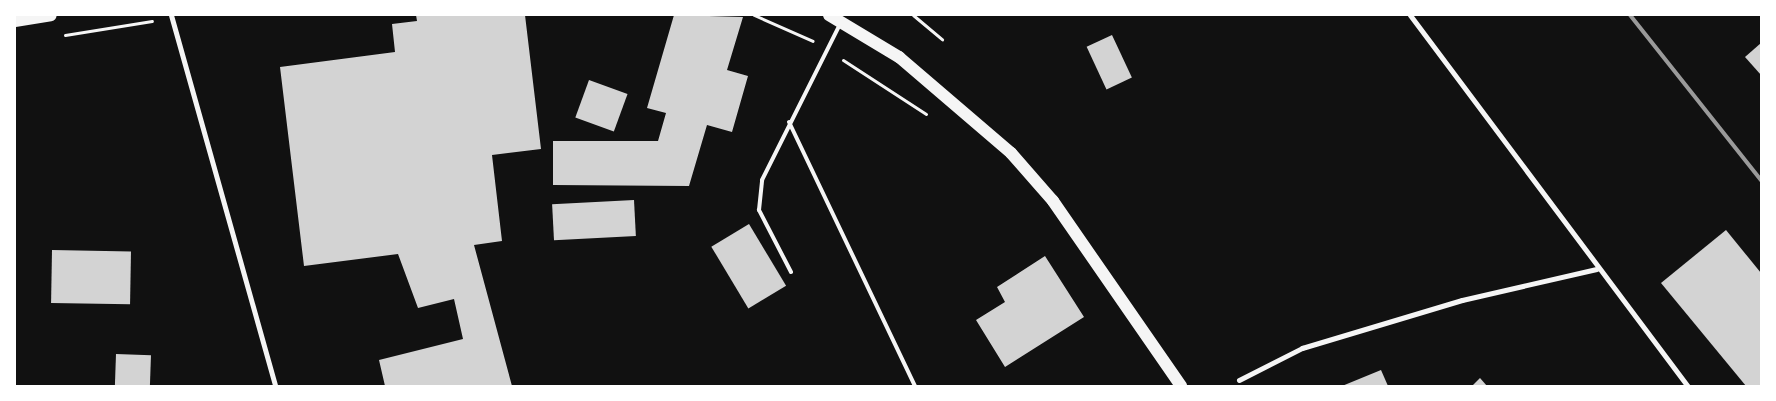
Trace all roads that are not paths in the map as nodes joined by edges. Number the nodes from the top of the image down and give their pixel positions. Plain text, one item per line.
1 (52, 15) edge
2 (828, 15) edge
3 (1410, 15) edge
4 (171, 17) edge
5 (15, 21) edge
6 (841, 21) junction
7 (789, 122) junction
8 (1596, 269) junction
9 (791, 272) dead end
10 (1239, 380) dead end
11 (276, 386) edge
12 (915, 386) edge
13 (1181, 386) edge
14 (1688, 386) edge

1 - 5 main road
2 - 6 main road
3 - 8 street
4 - 11 street
6 - 7 lane
6 - 13 main road
7 - 9 lane
7 - 12 lane
8 - 10 street
8 - 14 street

